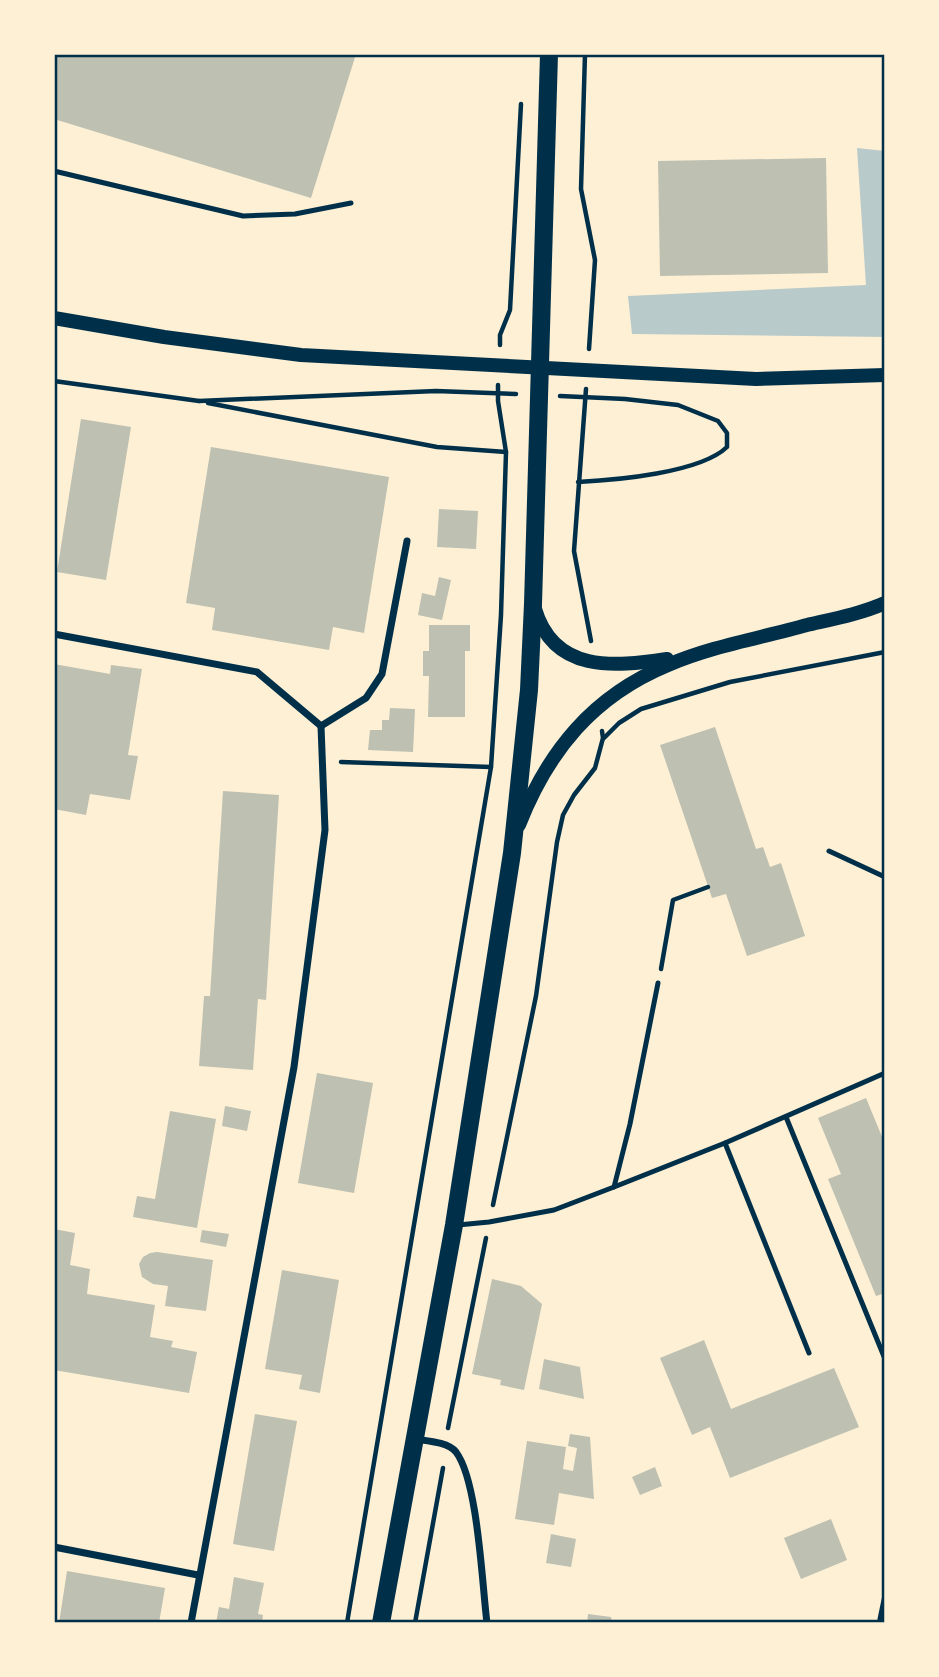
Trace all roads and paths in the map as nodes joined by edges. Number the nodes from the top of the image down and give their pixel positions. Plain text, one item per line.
1 (549, 54) edge
2 (522, 95) dead end
3 (54, 171) edge
4 (351, 204) dead end
5 (54, 318) edge
6 (500, 348) dead end
7 (499, 374) dead end
8 (885, 375) edge
9 (870, 376) junction
10 (54, 381) edge
11 (885, 382) edge
12 (459, 392) dead end
13 (625, 399) dead end
14 (199, 401) junction
15 (506, 452) junction
16 (578, 482) dead end
17 (407, 541) dead end
18 (885, 603) edge
19 (533, 604) junction
20 (54, 634) edge
21 (885, 652) edge
22 (696, 655) junction
23 (321, 726) junction
24 (603, 738) dead end
25 (323, 761) junction
26 (491, 767) junction
27 (829, 851) dead end
28 (512, 853) junction
29 (885, 877) edge
30 (708, 887) dead end
31 (658, 983) joint
32 (885, 986) edge
33 (885, 1015) edge
34 (885, 1073) edge
35 (786, 1117) junction
36 (724, 1143) junction
37 (614, 1187) junction
38 (454, 1225) junction
39 (809, 1353) dead end
40 (885, 1359) edge
41 (414, 1438) junction
42 (54, 1547) edge
43 (198, 1575) junction
44 (885, 1595) edge
45 (191, 1623) edge
46 (347, 1623) edge
47 (381, 1623) edge
48 (487, 1623) edge
49 (881, 1623) edge

1 - 19 main road
2 - 6 path
3 - 4 lane
5 - 9 main road
7 - 15 path
8 - 9 main road
9 - 11 main road
10 - 14 path
12 - 14 path
13 - 16 path
14 - 15 path
15 - 26 path
17 - 23 street
18 - 22 main road
19 - 22 main road
19 - 28 main road
20 - 23 street
21 - 24 path
22 - 28 main road
23 - 25 street
25 - 26 path
25 - 43 street
26 - 46 path
27 - 29 lane
28 - 38 main road
30 - 31 path
31 - 37 lane
32 - 33 lane
34 - 35 lane
35 - 36 lane
35 - 40 lane
36 - 37 lane
36 - 39 lane
37 - 38 lane
38 - 41 main road
41 - 47 main road
41 - 48 street
42 - 43 street
43 - 45 street
44 - 49 lane

